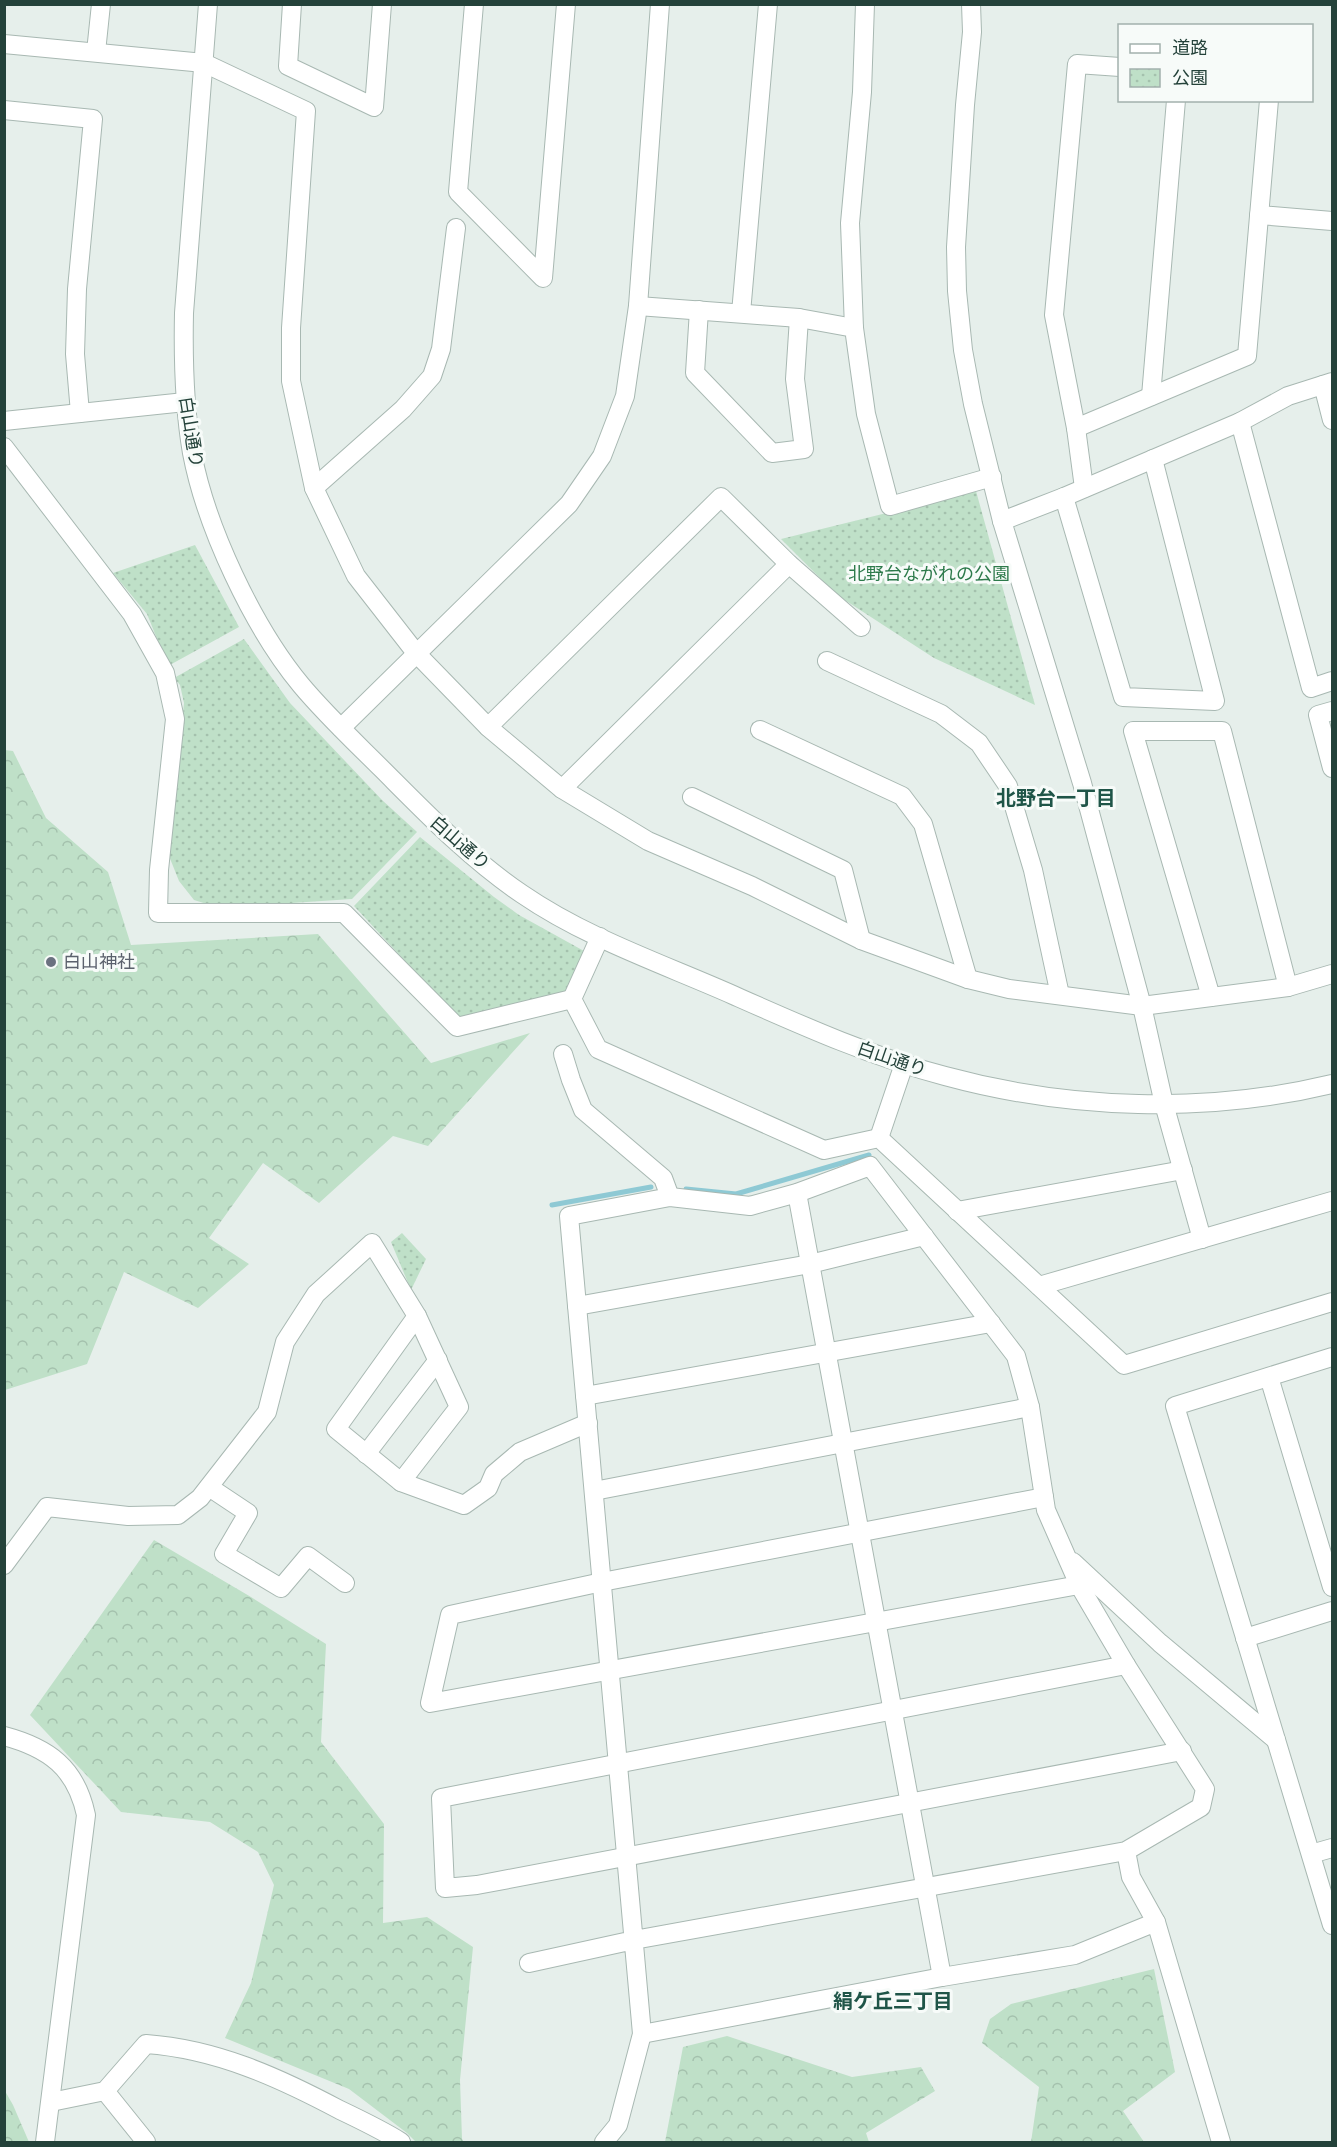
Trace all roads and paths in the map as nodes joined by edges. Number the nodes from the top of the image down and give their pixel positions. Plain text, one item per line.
1 (100, 4) edge
2 (208, 4) edge
3 (292, 4) edge
4 (382, 4) edge
5 (474, 4) edge
6 (566, 4) edge
7 (660, 4) edge
8 (768, 4) edge
9 (865, 4) edge
10 (971, 4) edge
11 (4, 44) edge
12 (96, 52) junction
13 (204, 63) junction
14 (1118, 67) edge
15 (1176, 102) edge
16 (1269, 102) edge
17 (4, 110) edge
18 (1259, 215) junction
19 (1332, 221) edge
20 (456, 228) dead end
21 (638, 306) junction
22 (699, 310) junction
23 (741, 313) junction
24 (799, 318) junction
25 (854, 328) junction
26 (1328, 384) edge
27 (1151, 396) junction
28 (185, 402) junction
29 (80, 413) junction
30 (1332, 420) edge
31 (4, 422) edge
32 (1240, 422) junction
33 (1076, 428) junction
34 (4, 447) edge
35 (1153, 459) junction
36 (992, 477) junction
37 (314, 488) junction
38 (1084, 488) junction
39 (1064, 497) junction
40 (1002, 521) junction
41 (789, 564) junction
42 (861, 627) dead end
43 (416, 653) junction
44 (827, 661) dead end
45 (1332, 681) edge
46 (1332, 711) edge
47 (488, 727) junction
48 (341, 728) junction
49 (760, 730) dead end
50 (1332, 768) edge
51 (562, 789) junction
52 (692, 797) dead end
53 (600, 937) junction
54 (861, 940) junction
55 (1332, 974) edge
56 (968, 979) junction
57 (1288, 987) junction
58 (1060, 995) junction
59 (1211, 997) junction
60 (572, 999) junction
61 (1142, 1006) junction
62 (563, 1054) dead end
63 (904, 1064) junction
64 (1332, 1084) edge
65 (1164, 1104) junction
66 (879, 1138) junction
67 (1183, 1170) junction
68 (797, 1193) junction
69 (670, 1197) junction
70 (1332, 1201) edge
71 (957, 1211) junction
72 (924, 1236) junction
73 (1202, 1239) junction
74 (810, 1264) junction
75 (1038, 1286) junction
76 (1332, 1302) edge
77 (577, 1306) junction
78 (417, 1316) junction
79 (992, 1323) junction
80 (826, 1352) junction
81 (1332, 1357) edge
82 (438, 1360) junction
83 (1269, 1377) junction
84 (585, 1396) junction
85 (1030, 1407) junction
86 (588, 1423) junction
87 (843, 1443) junction
88 (366, 1454) junction
89 (401, 1482) junction
90 (209, 1487) junction
91 (594, 1491) junction
92 (1044, 1497) junction
93 (859, 1533) junction
94 (1067, 1556) junction
95 (4, 1565) edge
96 (602, 1582) junction
97 (345, 1583) dead end
98 (1079, 1585) junction
99 (1332, 1587) edge
100 (1332, 1611) edge
101 (876, 1622) junction
102 (1245, 1638) junction
103 (1126, 1665) junction
104 (610, 1670) junction
105 (892, 1710) junction
106 (4, 1736) edge
107 (1276, 1740) junction
108 (1182, 1751) junction
109 (618, 1764) junction
110 (909, 1803) junction
111 (1332, 1848) edge
112 (1126, 1851) junction
113 (1311, 1854) junction
114 (626, 1857) junction
115 (925, 1888) junction
116 (1156, 1922) junction
117 (1332, 1925) edge
118 (634, 1940) junction
119 (529, 1964) dead end
120 (942, 1977) junction
121 (642, 2034) junction
122 (105, 2091) junction
123 (51, 2102) junction
124 (45, 2142) edge
125 (146, 2142) edge
126 (401, 2142) edge
127 (604, 2142) edge
128 (1221, 2142) edge

1 - 12 street
2 - 13 street, 白山通り
3 - 4 street
5 - 6 street
7 - 21 street
8 - 23 street
9 - 25 street
10 - 36 street
11 - 12 street
12 - 13 street
13 - 28 street, 白山通り
13 - 37 street
14 - 33 street
15 - 27 street
16 - 18 street
17 - 29 street
18 - 19 street
18 - 27 street
20 - 37 street
21 - 22 street
21 - 43 street
22 - 23 street
22 - 24 street
23 - 24 street
24 - 25 street
25 - 36 street
26 - 30 street
26 - 32 street
27 - 33 street
28 - 29 street
28 - 48 street, 白山通り
29 - 31 street
32 - 35 street
32 - 45 street
33 - 38 street
34 - 60 street
35 - 38 street
35 - 39 street
36 - 40 street
37 - 43 street
38 - 39 street
39 - 40 street
40 - 61 street
41 - 42 street
41 - 47 street
41 - 51 street
43 - 47 street
43 - 48 street
44 - 58 street
46 - 50 street
47 - 51 street
48 - 53 street, 白山通り
49 - 56 street
51 - 54 street
52 - 54 street
53 - 60 street
53 - 63 street, 白山通り
54 - 56 street
55 - 57 street
56 - 58 street
57 - 59 street
57 - 59 street
58 - 61 street
59 - 61 street
60 - 66 street
61 - 65 street
62 - 69 street
63 - 65 street, 白山通り
63 - 66 street
64 - 65 street, 白山通り
65 - 67 street
66 - 71 street
67 - 71 street
67 - 73 street
68 - 69 street
68 - 72 street
68 - 74 street
69 - 77 street
70 - 73 street
71 - 75 street
72 - 74 street
72 - 79 street
73 - 75 street
74 - 77 street
74 - 80 street
75 - 76 street
77 - 84 street
78 - 82 street
78 - 88 street
78 - 90 street
79 - 80 street
79 - 85 street
80 - 84 street
80 - 87 street
81 - 83 street
82 - 88 street
82 - 89 street
83 - 99 street
83 - 102 street
84 - 86 street
85 - 87 street
85 - 92 street
86 - 89 street
86 - 91 street
87 - 91 street
87 - 93 street
88 - 89 street
90 - 95 street
90 - 97 street
91 - 96 street
92 - 93 street
92 - 94 street
93 - 96 street
93 - 101 street
94 - 98 street
94 - 107 street
96 - 104 street
96 - 104 street
98 - 101 street
98 - 103 street
100 - 102 street
101 - 104 street
101 - 105 street
102 - 107 street
103 - 105 street
103 - 108 street
104 - 109 street
105 - 109 street
105 - 110 street
106 - 123 street
107 - 113 street
108 - 110 street
108 - 112 street
109 - 114 street
109 - 114 street
110 - 114 street
110 - 115 street
111 - 113 street
112 - 115 street
112 - 116 street
113 - 117 street
114 - 118 street
115 - 118 street
115 - 120 street
116 - 120 street
116 - 128 street
118 - 119 street
118 - 121 street
120 - 121 street
121 - 127 street
122 - 123 street
122 - 125 street
122 - 126 street
123 - 124 street

